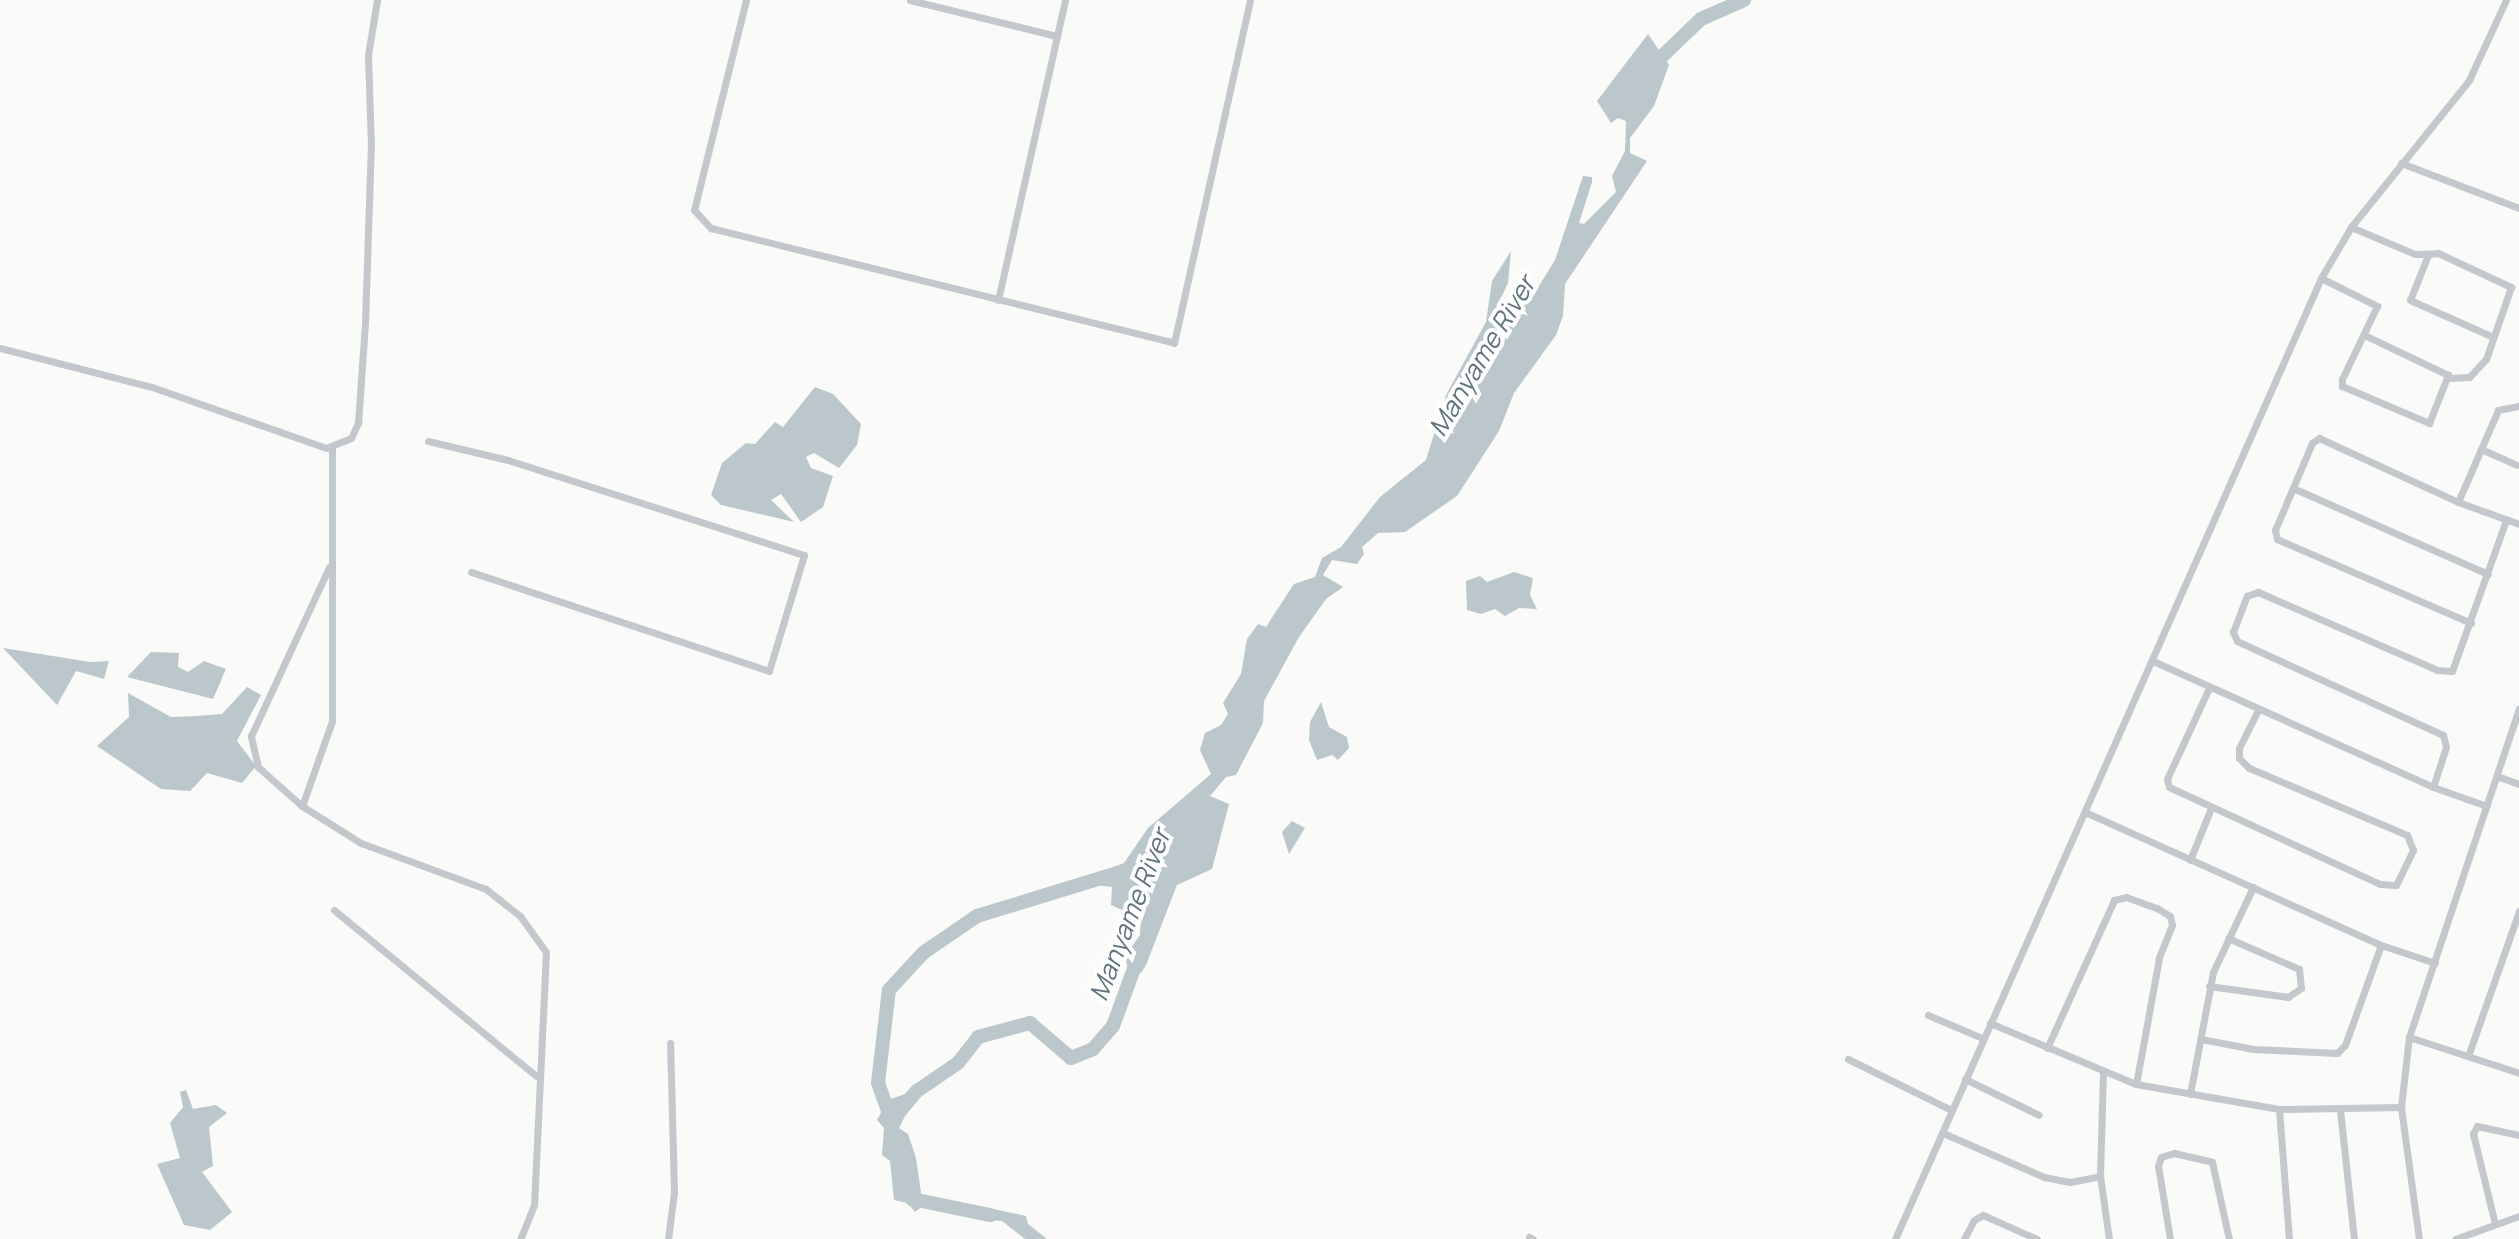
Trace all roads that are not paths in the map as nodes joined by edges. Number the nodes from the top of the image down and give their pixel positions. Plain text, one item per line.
1 (377, 0) edge
2 (746, 0) edge
3 (910, 0) edge
4 (1065, 0) edge
5 (1250, 0) edge
6 (2506, 0) edge
7 (1057, 36) junction
8 (2401, 163) junction
9 (2519, 208) edge
10 (2351, 227) junction
11 (2428, 255) junction
12 (2321, 278) junction
13 (998, 300) junction
14 (2364, 335) junction
15 (2493, 337) junction
16 (0, 348) edge
17 (2449, 378) junction
18 (2519, 406) edge
19 (428, 441) dead end
20 (332, 448) junction
21 (2481, 449) junction
22 (2517, 465) edge
23 (2293, 488) junction
24 (2458, 502) junction
25 (2506, 520) junction
26 (2519, 524) edge
27 (330, 564) junction
28 (471, 572) dead end
29 (2488, 574) junction
30 (2471, 623) junction
31 (2153, 661) junction
32 (2209, 688) junction
33 (2519, 709) edge
34 (2258, 710) junction
35 (2497, 776) junction
36 (2519, 784) edge
37 (2433, 787) junction
38 (302, 806) junction
39 (2487, 806) junction
40 (2211, 808) junction
41 (2085, 812) junction
42 (2190, 860) junction
43 (2253, 887) junction
44 (334, 910) dead end
45 (2519, 911) edge
46 (2228, 938) junction
47 (2381, 945) junction
48 (2435, 963) junction
49 (2209, 986) junction
50 (1928, 1015) dead end
51 (1990, 1023) junction
52 (2409, 1037) junction
53 (1982, 1038) junction
54 (2201, 1039) junction
55 (670, 1043) dead end
56 (2047, 1048) junction
57 (2468, 1056) junction
58 (1848, 1059) dead end
59 (2103, 1073) junction
60 (2519, 1073) edge
61 (536, 1076) junction
62 (1965, 1079) junction
63 (2136, 1084) junction
64 (2190, 1094) junction
65 (2401, 1107) junction
66 (2279, 1109) junction
67 (1951, 1110) junction
68 (2340, 1110) junction
69 (2039, 1115) dead end
70 (1943, 1133) junction
71 (2519, 1135) edge
72 (2100, 1176) junction
73 (2519, 1216) edge
74 (2495, 1224) junction
75 (520, 1239) edge
76 (668, 1239) edge
77 (1895, 1239) edge
78 (1964, 1239) edge
79 (2037, 1239) edge
80 (2109, 1239) edge
81 (2170, 1239) edge
82 (2229, 1239) edge
83 (2289, 1239) edge
84 (2354, 1239) edge
85 (2419, 1239) edge
86 (2455, 1239) edge

1 - 20 street
2 - 13 street
3 - 7 street
4 - 7 street
5 - 13 street
6 - 8 street
7 - 13 street
8 - 9 street
8 - 10 street
10 - 11 street
10 - 12 street
11 - 15 street
11 - 15 street
12 - 14 street
12 - 31 street
14 - 17 street
14 - 17 street
15 - 17 street
16 - 20 street
18 - 21 street
19 - 28 street
20 - 27 street
21 - 22 street
21 - 24 street
23 - 24 street
23 - 29 street
23 - 30 street
24 - 25 street
25 - 26 street
25 - 29 street
27 - 38 street
27 - 38 street
29 - 30 street
30 - 37 street
31 - 32 street
31 - 41 street
32 - 34 street
32 - 40 street
33 - 35 street
34 - 37 street
34 - 40 street
35 - 36 street
35 - 39 street
37 - 39 street
38 - 61 street
39 - 48 street
40 - 42 street
41 - 42 street
41 - 51 street
42 - 43 street
43 - 46 street
43 - 47 street
44 - 61 street
45 - 57 street
46 - 49 street
46 - 49 street
47 - 48 street
47 - 54 street
48 - 52 street
49 - 54 street
50 - 53 street
51 - 53 street
51 - 56 street
52 - 57 street
52 - 65 street
53 - 62 street
54 - 64 street
55 - 76 street
56 - 59 street
56 - 63 street
57 - 60 street
58 - 67 street
59 - 63 street
59 - 72 street
61 - 75 street
62 - 67 street
62 - 69 street
63 - 64 street
64 - 66 street
65 - 68 street
65 - 85 street
66 - 68 street
66 - 83 street
67 - 70 street
68 - 84 street
70 - 72 street
70 - 77 street
71 - 74 street
72 - 80 street
73 - 74 street
74 - 86 street
78 - 79 street
81 - 82 street

